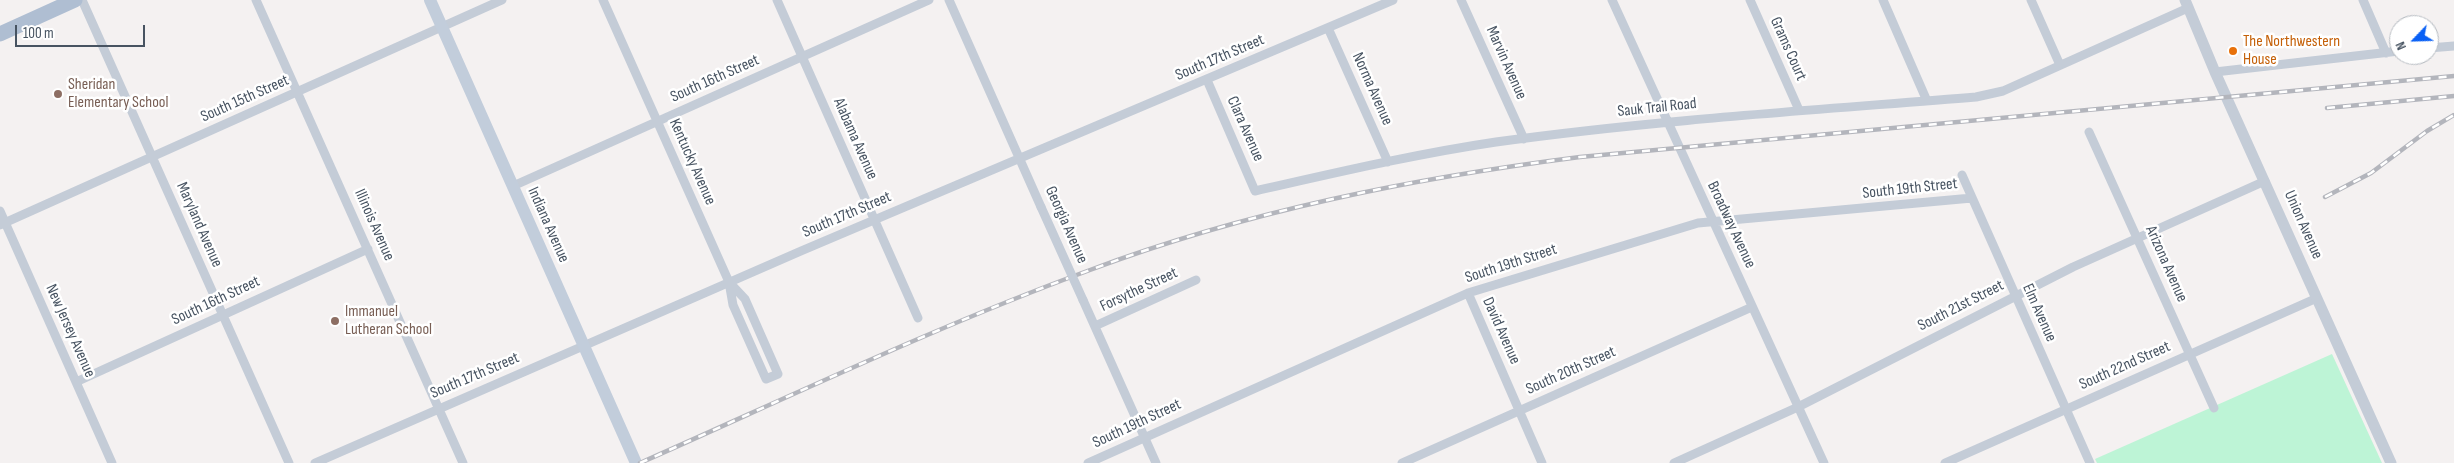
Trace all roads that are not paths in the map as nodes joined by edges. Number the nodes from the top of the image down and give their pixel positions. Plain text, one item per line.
1 (75, 0) edge
2 (82, 0) edge
3 (256, 0) edge
4 (430, 0) edge
5 (502, 0) edge
6 (603, 0) edge
7 (777, 0) edge
8 (929, 0) edge
9 (950, 0) edge
10 (1393, 0) edge
11 (1461, 0) edge
12 (1612, 0) edge
13 (1750, 0) edge
14 (1883, 0) edge
15 (2031, 0) edge
16 (2363, 0) edge
17 (2186, 4) edge
18 (442, 27) junction
19 (1328, 28) junction
20 (0, 34) edge
21 (2454, 46) edge
22 (2439, 47) edge
23 (2386, 53) junction
24 (2389, 53) edge
25 (802, 57) junction
26 (2060, 65) junction
27 (2215, 72) junction
28 (1207, 80) junction
29 (298, 92) junction
30 (1927, 101) junction
31 (1799, 110) junction
32 (658, 122) junction
33 (1667, 122) junction
34 (2089, 132) dead end
35 (1524, 139) junction
36 (152, 157) junction
37 (1019, 158) junction
38 (1388, 162) junction
39 (1962, 176) dead end
40 (2265, 182) junction
41 (513, 186) junction
42 (1255, 191) joint
43 (1972, 198) junction
44 (0, 211) edge
45 (874, 219) junction
46 (1712, 220) junction
47 (2, 224) edge
48 (2137, 238) junction
49 (368, 249) junction
50 (1196, 280) dead end
51 (729, 282) junction
52 (1468, 293) junction
53 (2015, 296) junction
54 (2317, 298) junction
55 (1752, 307) junction
56 (222, 314) junction
57 (918, 318) dead end
58 (1095, 326) junction
59 (584, 346) junction
60 (2190, 354) junction
61 (76, 382) junction
62 (440, 407) junction
63 (1798, 407) junction
64 (2214, 408) dead end
65 (2066, 409) junction
66 (1519, 410) junction
67 (1144, 437) junction
68 (112, 463) edge
69 (289, 463) edge
70 (315, 463) edge
71 (464, 463) edge
72 (636, 463) edge
73 (1088, 463) edge
74 (1156, 463) edge
75 (1402, 463) edge
76 (1542, 463) edge
77 (1674, 463) edge
78 (1824, 463) edge
79 (1945, 463) edge
80 (2090, 463) edge
81 (2391, 463) edge

1 - 20 main road
2 - 36 street, Maryland Avenue
3 - 29 street, Illinois Avenue
4 - 18 main road, Indiana Avenue
5 - 18 street, South 15th Street
6 - 32 street, Kentucky Avenue
7 - 25 street, Alabama Avenue
8 - 25 street, South 16th Street
9 - 37 street, Georgia Avenue
10 - 19 street, South 17th Street
11 - 35 street, Marvin Avenue
12 - 33 street, Broadway Avenue
13 - 31 street, Grams Court
14 - 30 street
15 - 26 street
16 - 23 street
17 - 26 street
17 - 27 street, Union Avenue
18 - 29 street, South 15th Street
18 - 41 main road, Indiana Avenue
19 - 28 street, South 17th Street
19 - 38 street, Norma Avenue
21 - 22 street
23 - 24 street
23 - 27 street
25 - 32 street, South 16th Street
25 - 45 street, Alabama Avenue
26 - 30 street, Sauk Trail Road
27 - 40 street, Union Avenue
28 - 37 street, South 17th Street
28 - 42 street, Clara Avenue
29 - 36 street, South 15th Street
29 - 49 street, Illinois Avenue
30 - 31 street, Sauk Trail Road
31 - 33 street, Sauk Trail Road
32 - 41 street, South 16th Street
32 - 51 street, Kentucky Avenue
33 - 35 street, Sauk Trail Road
33 - 46 street, Broadway Avenue
34 - 48 street, Arizona Avenue
35 - 38 street, Sauk Trail Road
36 - 47 street, South 15th Street
36 - 56 street, Maryland Avenue
37 - 45 street, South 17th Street
37 - 58 street, Georgia Avenue, bridge
38 - 42 street, Sauk Trail Road
39 - 43 street, Elm Avenue
40 - 48 street, South 21st Street
40 - 54 street, Union Avenue
41 - 59 main road, Indiana Avenue
43 - 46 street, South 19th Street
43 - 53 street, Elm Avenue
44 - 47 street, New Jersey Avenue
45 - 51 street, South 17th Street
45 - 57 street, Alabama Avenue
46 - 52 street, South 19th Street
46 - 55 street, Broadway Avenue
47 - 61 street, New Jersey Avenue
48 - 53 street, South 21st Street
48 - 60 street, Arizona Avenue
49 - 56 street, South 16th Street
49 - 62 street, Illinois Avenue
50 - 58 street, Forsythe Street
51 - 51 street, Kentucky Avenue
51 - 59 street, South 17th Street
52 - 66 street, David Avenue
52 - 67 street, South 19th Street
53 - 63 street, South 21st Street
53 - 65 street, Elm Avenue
54 - 60 street, South 22nd Street
54 - 81 street, Union Avenue
55 - 63 street, Broadway Avenue
55 - 66 street, South 20th Street
56 - 61 street, South 16th Street
56 - 69 street, Maryland Avenue
58 - 67 street, Georgia Avenue
59 - 62 street, South 17th Street
59 - 72 main road, Indiana Avenue
60 - 64 street, Arizona Avenue
60 - 65 street, South 22nd Street
61 - 68 street, New Jersey Avenue
62 - 70 street, South 17th Street
62 - 71 street, Illinois Avenue
63 - 77 street, South 21st Street
63 - 78 street, Broadway Avenue
65 - 79 street, South 22nd Street
65 - 80 street, Elm Avenue
66 - 75 street, South 20th Street
66 - 76 street, David Avenue
67 - 73 street, South 19th Street
67 - 74 street, Georgia Avenue

